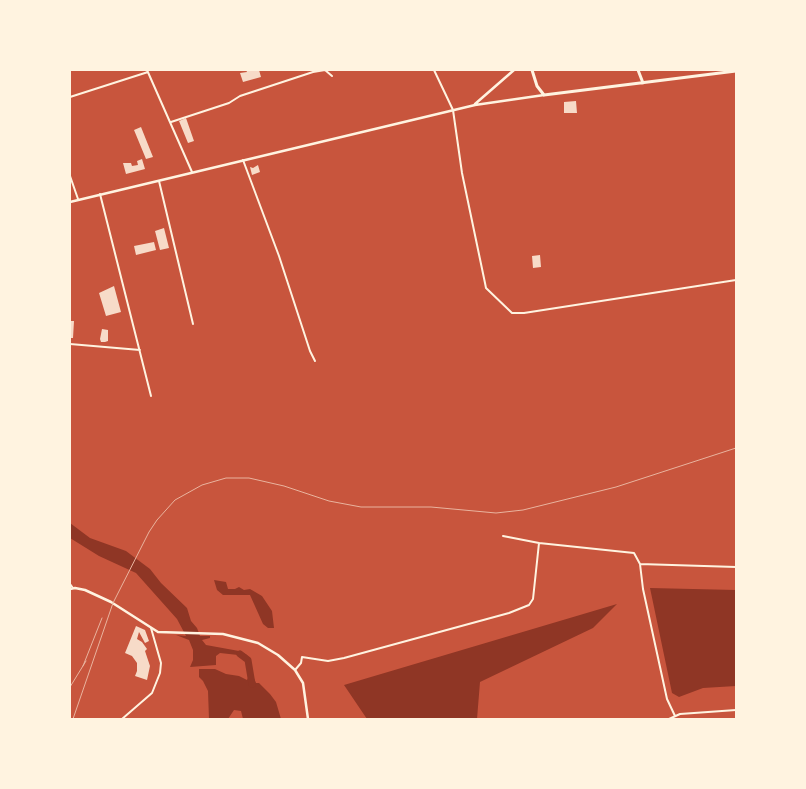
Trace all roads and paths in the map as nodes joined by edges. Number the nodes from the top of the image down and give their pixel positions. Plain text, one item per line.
1 (434, 70) edge
2 (514, 70) edge
3 (532, 70) edge
4 (638, 70) edge
5 (148, 71) edge
6 (736, 71) edge
7 (332, 76) dead end
8 (643, 83) junction
9 (544, 95) junction
10 (70, 98) edge
11 (474, 105) junction
12 (453, 110) junction
13 (171, 122) junction
14 (243, 160) junction
15 (192, 172) junction
16 (70, 176) edge
17 (159, 181) junction
18 (100, 194) junction
19 (78, 199) junction
20 (70, 202) edge
21 (736, 280) edge
22 (193, 324) dead end
23 (70, 344) edge
24 (140, 350) junction
25 (315, 361) dead end
26 (151, 396) dead end
27 (503, 536) dead end
28 (539, 543) junction
29 (640, 564) junction
30 (736, 567) edge
31 (70, 584) edge
32 (72, 588) edge
33 (151, 628) junction
34 (295, 670) junction
35 (736, 710) edge
36 (675, 716) junction
37 (122, 719) edge
38 (308, 719) edge
39 (669, 719) edge

1 - 12 street
2 - 11 street
3 - 9 main road
4 - 8 main road
5 - 10 street
5 - 13 street
6 - 8 main road
7 - 13 street
8 - 9 main road
9 - 11 street
11 - 12 street
12 - 14 street
12 - 21 street
13 - 15 street
14 - 15 street
14 - 25 street
15 - 17 street
16 - 19 street
17 - 18 street
17 - 22 street
18 - 19 street
18 - 24 street
19 - 20 street
23 - 24 street
24 - 26 street
27 - 28 street
28 - 29 street
28 - 34 street
29 - 30 street
29 - 36 street
31 - 32 street
32 - 33 street
33 - 34 street
33 - 37 street
34 - 38 street
35 - 36 street
36 - 39 street

